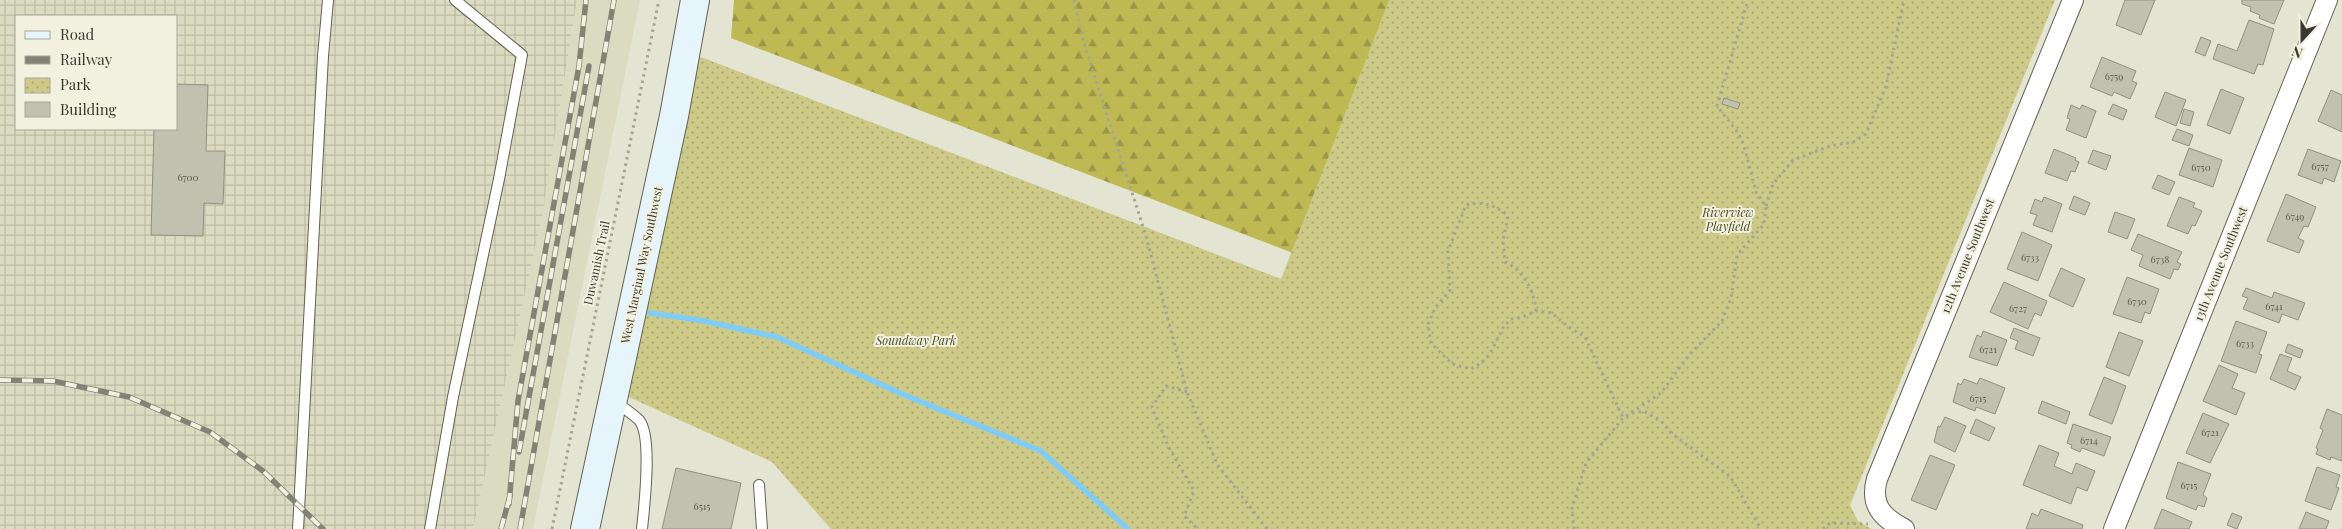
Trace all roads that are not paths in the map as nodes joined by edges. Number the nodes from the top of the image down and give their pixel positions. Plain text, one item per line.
1 (328, 0) edge
2 (455, 0) edge
3 (695, 0) edge
4 (2073, 0) edge
5 (2327, 0) edge
6 (614, 400) junction
7 (759, 485) dead end
8 (298, 529) edge
9 (430, 529) edge
10 (585, 529) edge
11 (642, 529) edge
12 (762, 529) edge
13 (1904, 529) edge
14 (2114, 529) edge

1 - 8 lane
2 - 9 lane
3 - 6 main road, West Marginal Way Southwest
4 - 13 street, 12th Avenue Southwest
5 - 14 street, 13th Avenue Southwest
6 - 10 main road, West Marginal Way Southwest
6 - 11 lane
7 - 12 lane

